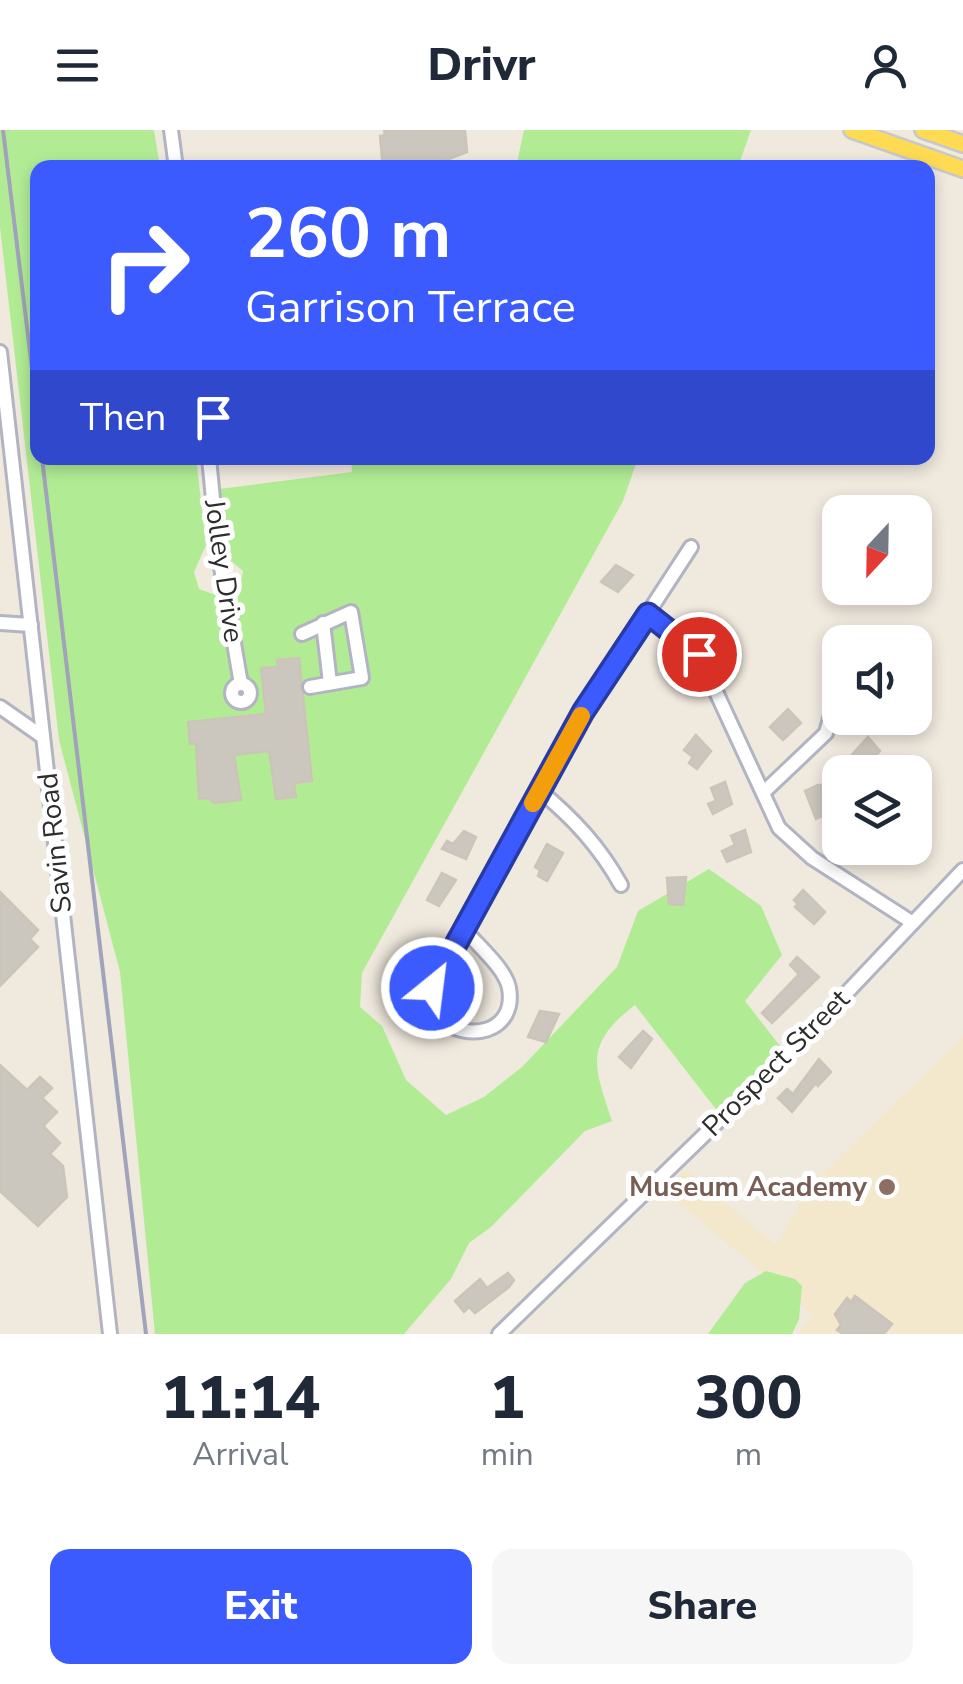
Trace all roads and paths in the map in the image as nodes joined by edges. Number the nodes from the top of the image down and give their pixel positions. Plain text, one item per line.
1 (171, 130) edge
2 (852, 130) edge
3 (924, 130) edge
4 (963, 144) edge
5 (175, 160) edge
6 (963, 169) edge
7 (0, 352) edge
8 (2, 397) edge
9 (211, 465) edge
10 (692, 547) dead end
11 (648, 614) junction
12 (0, 623) edge
13 (323, 623) junction
14 (31, 625) junction
15 (302, 634) dead end
16 (330, 683) junction
17 (241, 684) dead end
18 (310, 687) dead end
19 (0, 707) edge
20 (824, 735) edge
21 (44, 737) junction
22 (540, 790) junction
23 (764, 792) junction
24 (963, 870) edge
25 (622, 885) dead end
26 (913, 923) junction
27 (465, 930) junction
28 (110, 1334) edge
29 (499, 1334) edge

1 - 5 street
2 - 6 main road
3 - 4 main road
7 - 8 street, Savin Road
8 - 14 street, Savin Road
9 - 17 street, Jolley Drive
10 - 11 street
11 - 22 street
11 - 23 street
12 - 14 street
13 - 15 street
13 - 16 street
13 - 16 street
14 - 21 street, Savin Road
16 - 18 street
19 - 21 street
20 - 23 street
21 - 28 street, Savin Road
22 - 25 street
22 - 27 street
23 - 26 street
24 - 26 street, Prospect Street
26 - 29 street, Prospect Street
27 - 27 street

